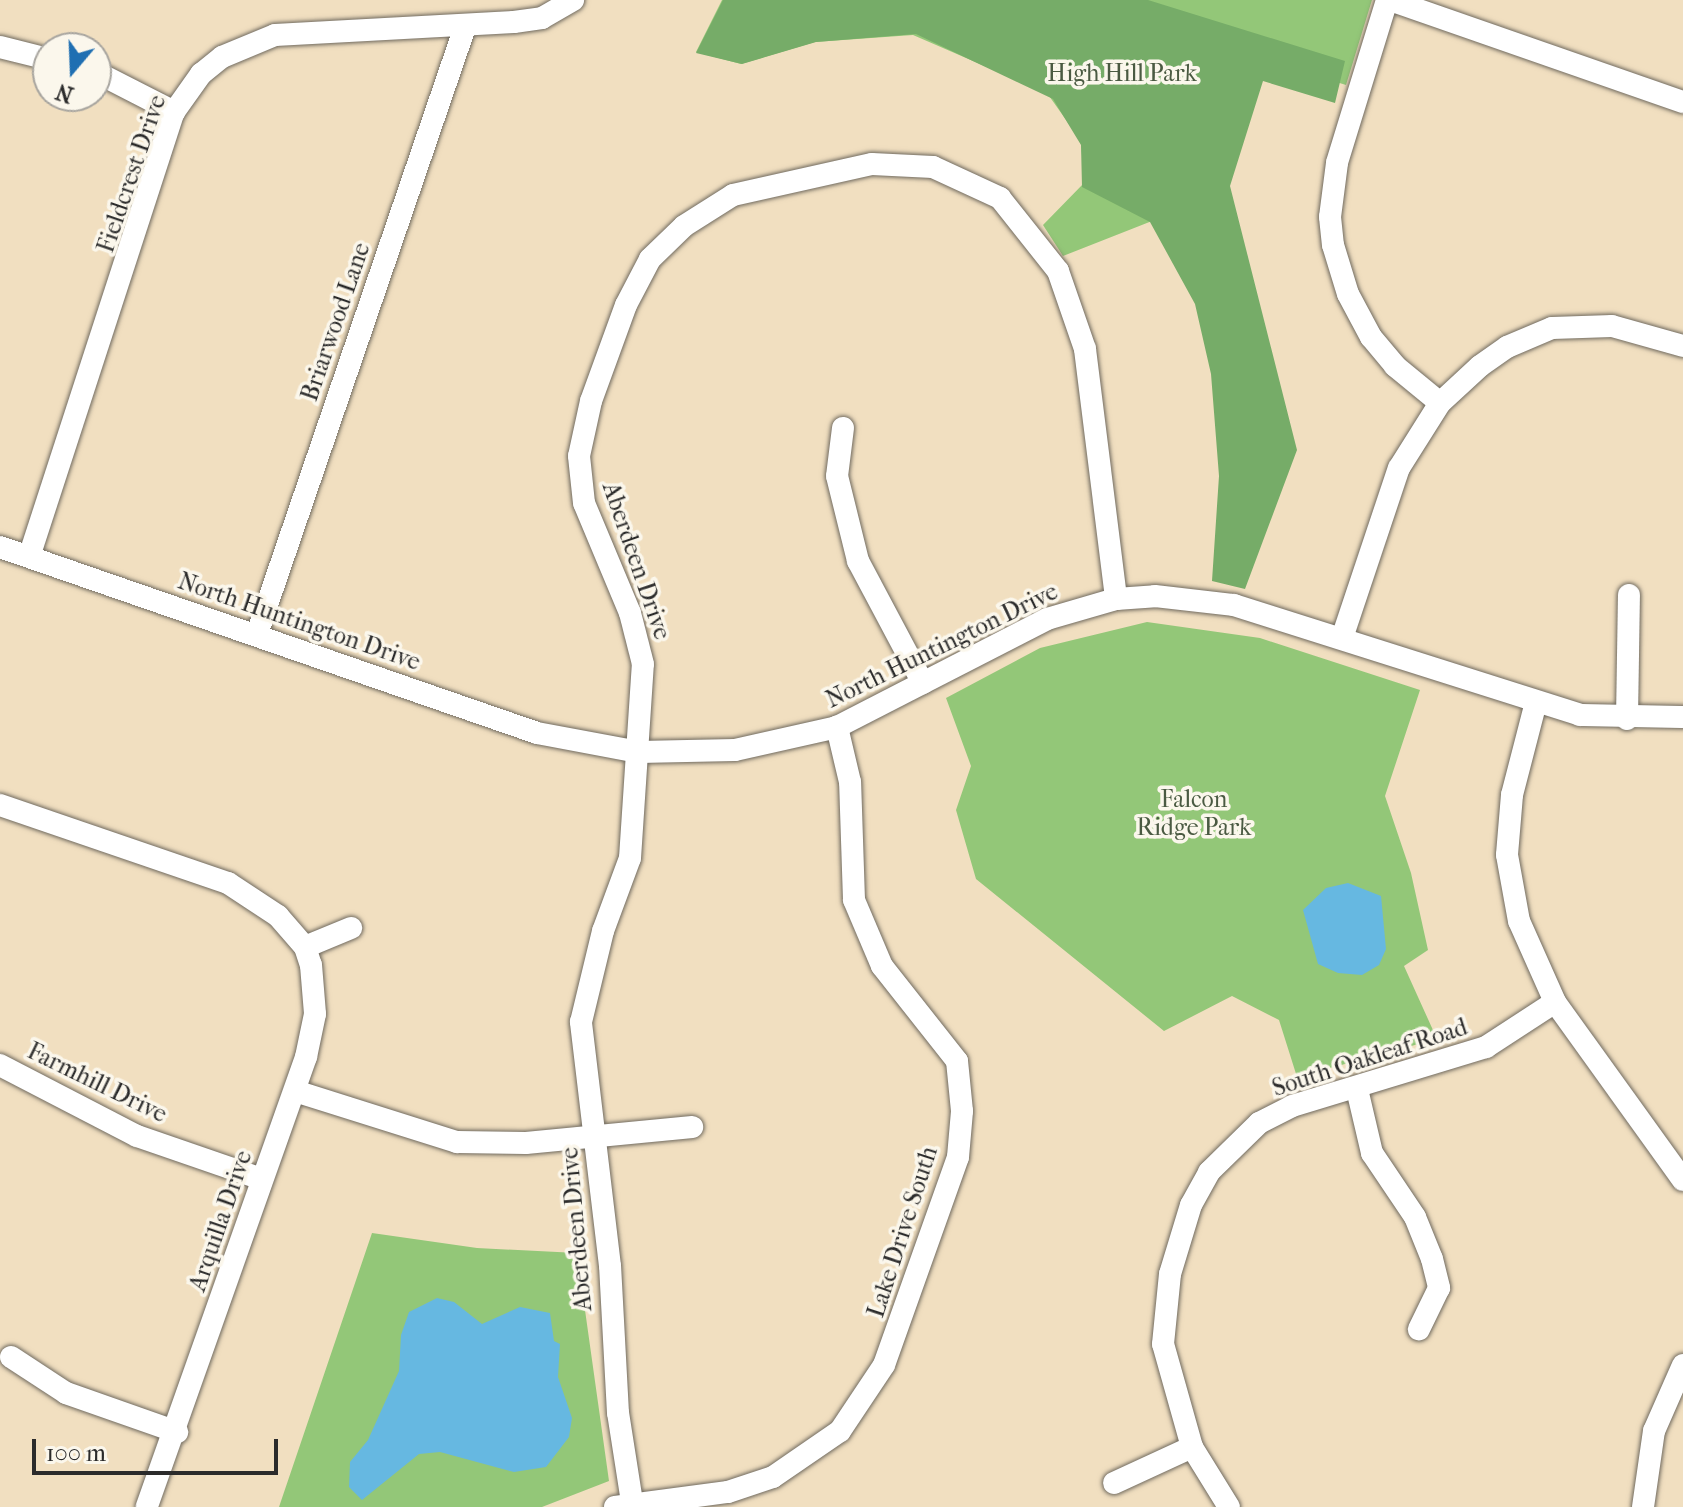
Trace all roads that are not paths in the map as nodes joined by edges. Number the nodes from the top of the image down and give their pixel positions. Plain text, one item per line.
1 (573, 0) edge
2 (1388, 0) edge
3 (465, 27) junction
4 (0, 47) edge
5 (32, 55) edge
6 (112, 80) edge
7 (1683, 102) edge
8 (174, 112) junction
9 (1683, 346) edge
10 (1440, 403) junction
11 (843, 428) dead end
12 (0, 547) edge
13 (30, 554) junction
14 (1629, 595) dead end
15 (1116, 599) junction
16 (257, 634) junction
17 (1342, 638) junction
18 (923, 683) junction
19 (1536, 702) junction
20 (1683, 717) edge
21 (1627, 719) junction
22 (837, 727) junction
23 (639, 752) junction
24 (0, 805) edge
25 (351, 928) dead end
26 (305, 947) junction
27 (1555, 1002) junction
28 (0, 1065) edge
29 (1357, 1089) junction
30 (295, 1091) junction
31 (692, 1127) dead end
32 (594, 1137) junction
33 (262, 1179) junction
34 (1683, 1180) edge
35 (1419, 1329) dead end
36 (11, 1357) dead end
37 (1683, 1365) edge
38 (177, 1432) junction
39 (1192, 1447) junction
40 (1114, 1483) dead end
41 (729, 1499) edge
42 (624, 1505) edge
43 (147, 1507) edge
44 (1229, 1507) edge
45 (1643, 1507) edge

1 - 3 street, Fieldcrest Drive
2 - 7 street
2 - 10 street
3 - 8 street, Fieldcrest Drive
3 - 16 street, Briarwood Lane
4 - 5 street
6 - 8 street
8 - 13 street, Fieldcrest Drive
9 - 10 street
10 - 17 street
11 - 18 street
12 - 13 street, North Huntington Drive
13 - 16 street, North Huntington Drive
14 - 21 street
15 - 17 street, North Huntington Drive
15 - 18 street, North Huntington Drive
15 - 23 street, Aberdeen Drive
16 - 23 street, North Huntington Drive
17 - 19 street, North Huntington Drive
18 - 22 street, North Huntington Drive
19 - 21 street, North Huntington Drive
19 - 27 street
20 - 21 street, North Huntington Drive
22 - 23 street, North Huntington Drive
22 - 41 street, Lake Drive South
23 - 32 street, Aberdeen Drive
24 - 26 street, Arquilla Drive
25 - 26 street
26 - 30 street, Arquilla Drive
27 - 29 street, South Oakleaf Road
27 - 34 street
28 - 33 street, Farmhill Drive
29 - 35 street
29 - 39 street, South Oakleaf Road
30 - 32 street
30 - 33 street, Arquilla Drive
31 - 32 street
32 - 42 street, Aberdeen Drive
33 - 38 street, Arquilla Drive
36 - 38 street
37 - 45 street
38 - 43 street, Arquilla Drive
39 - 40 street
39 - 44 street, South Oakleaf Road
41 - 42 street, Lake Drive South

